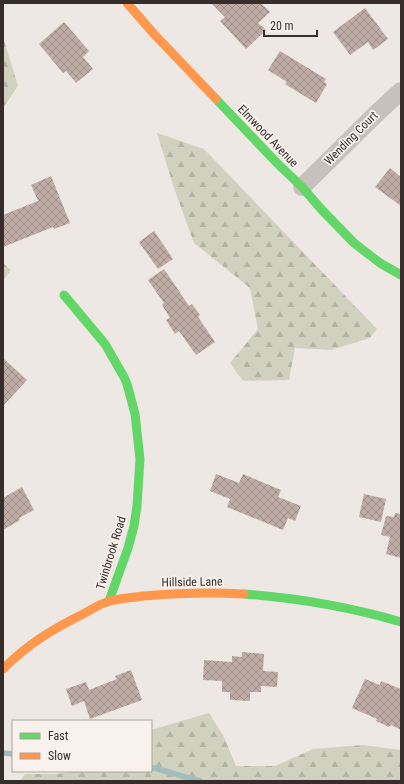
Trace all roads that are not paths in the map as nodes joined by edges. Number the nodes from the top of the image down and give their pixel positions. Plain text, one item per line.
1 (127, 3) edge
2 (401, 91) edge
3 (302, 187) junction
4 (401, 275) edge
5 (64, 294) dead end
6 (109, 602) junction
7 (401, 622) edge
8 (3, 669) edge

1 - 3 street, Elmwood Avenue
2 - 3 street, Wending Court
3 - 4 street, Elmwood Avenue
5 - 6 street, Twinbrook Road
6 - 7 street, Hillside Lane
6 - 8 street, Hillside Lane

